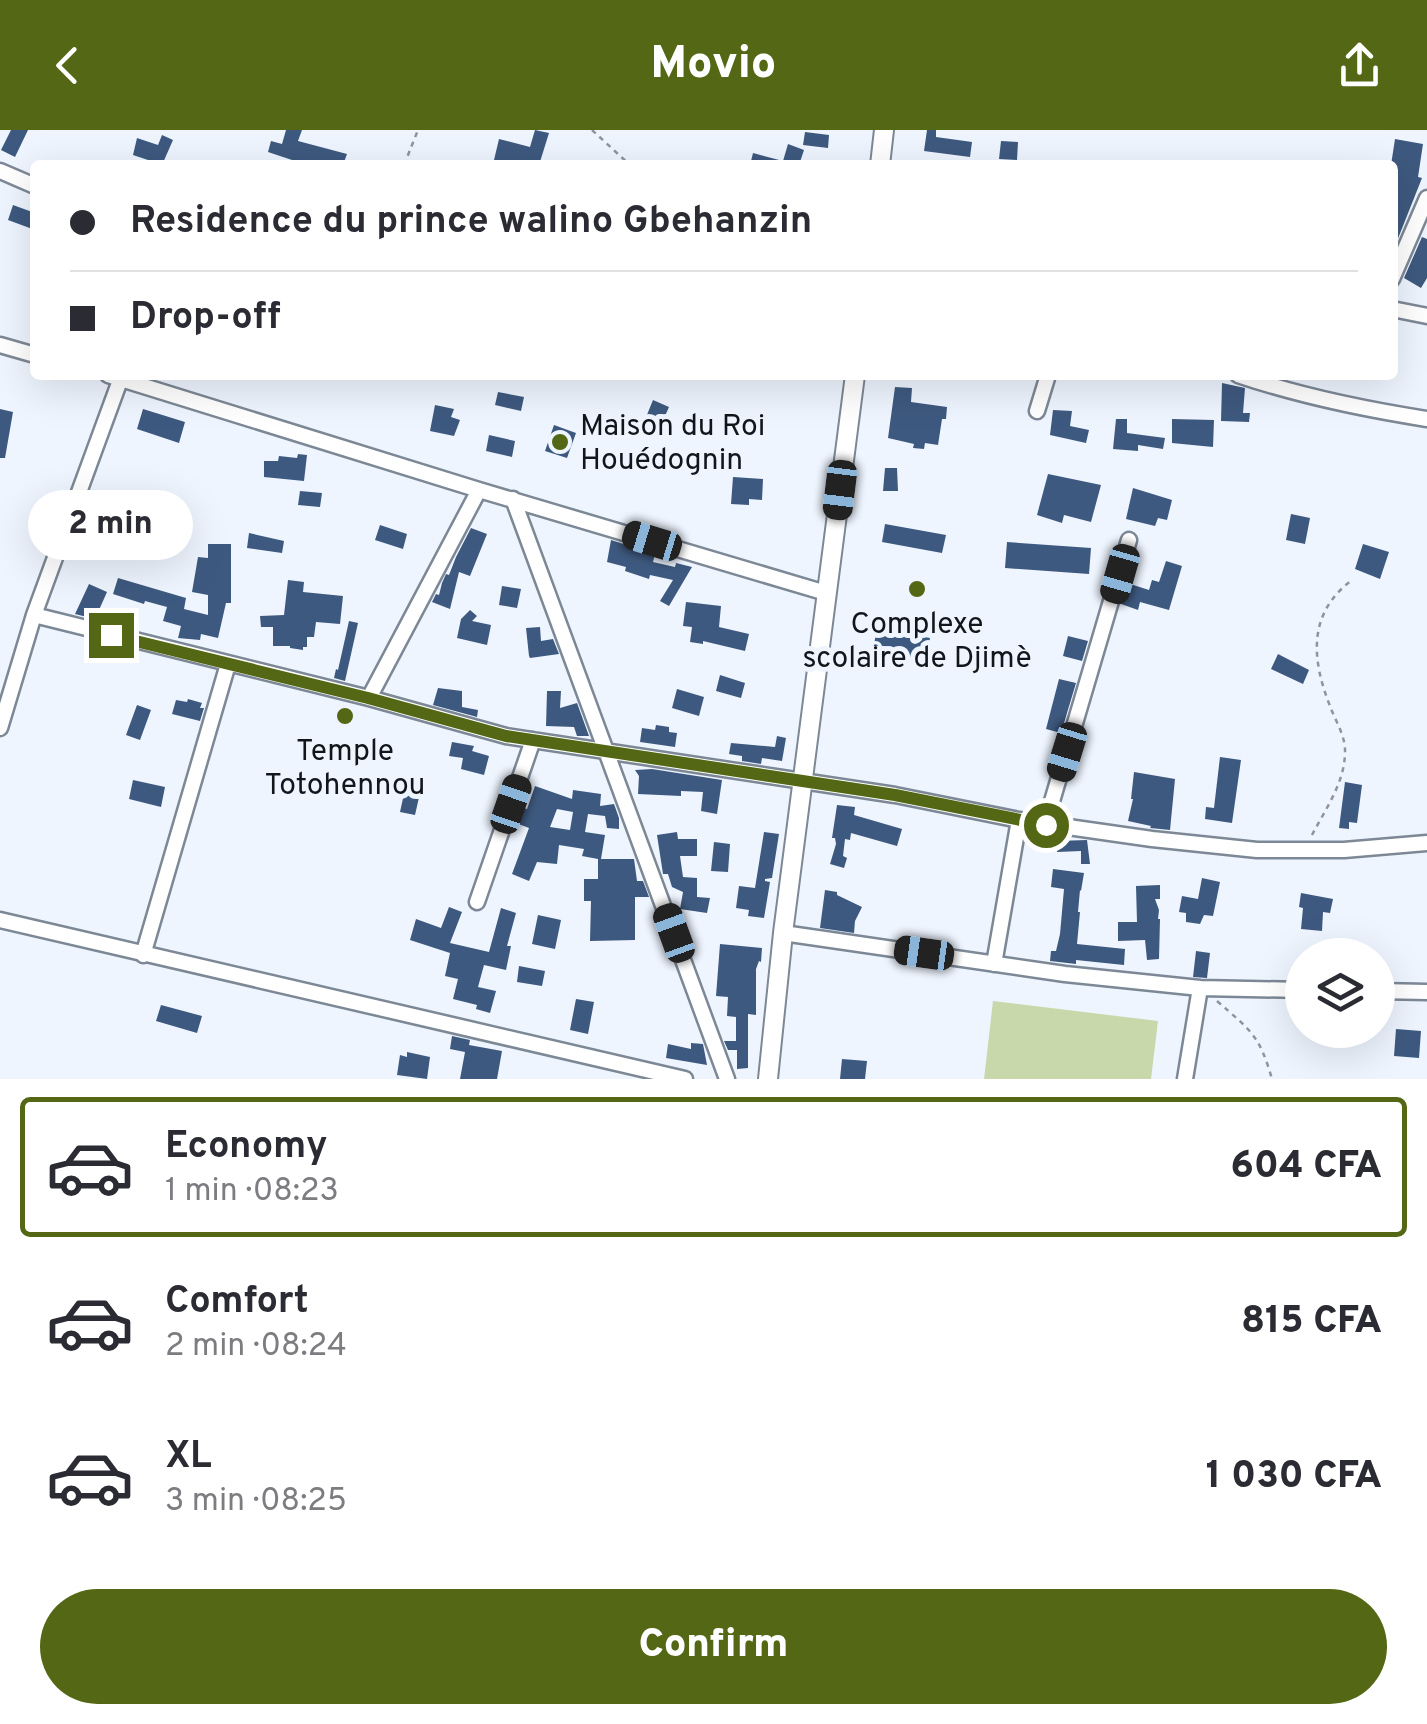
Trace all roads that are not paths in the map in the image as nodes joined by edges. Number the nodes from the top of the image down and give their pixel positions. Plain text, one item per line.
1 (884, 130) edge
2 (881, 160) edge
3 (0, 171) edge
4 (30, 184) edge
5 (1427, 198) edge
6 (1398, 265) edge
7 (1398, 310) edge
8 (1427, 316) edge
9 (0, 345) edge
10 (30, 353) edge
11 (115, 380) edge
12 (129, 380) edge
13 (854, 380) edge
14 (1047, 380) edge
15 (1253, 380) edge
16 (1038, 411) dead end
17 (1427, 419) edge
18 (478, 490) junction
19 (513, 499) junction
20 (1130, 540) dead end
21 (826, 593) junction
22 (34, 615) junction
23 (228, 664) junction
24 (368, 698) junction
25 (0, 728) edge
26 (533, 740) junction
27 (607, 751) junction
28 (802, 782) junction
29 (1018, 820) junction
30 (1046, 825) junction
31 (1427, 843) edge
32 (477, 902) dead end
33 (0, 920) edge
34 (783, 933) junction
35 (143, 955) junction
36 (994, 964) junction
37 (1200, 988) junction
38 (1285, 990) edge
39 (1395, 991) edge
40 (1427, 992) edge
41 (662, 1076) edge
42 (685, 1079) edge
43 (727, 1079) edge
44 (768, 1079) edge
45 (1185, 1079) edge

1 - 2 street
3 - 4 street
5 - 6 street
7 - 8 street
9 - 10 street
11 - 22 street
12 - 18 street
13 - 21 street
14 - 16 street
15 - 17 street
18 - 19 street
18 - 24 street
19 - 21 street
19 - 27 street
20 - 30 street
21 - 28 street
22 - 23 street
22 - 25 street
23 - 24 street
23 - 35 street
24 - 26 street
26 - 27 street
26 - 32 street
27 - 28 street
27 - 43 street
28 - 29 street
28 - 34 street
29 - 30 street
29 - 36 street
30 - 31 street
33 - 35 street
34 - 36 street
34 - 44 street
35 - 41 street
36 - 37 street
37 - 38 street
37 - 45 street
39 - 40 street
41 - 42 street

